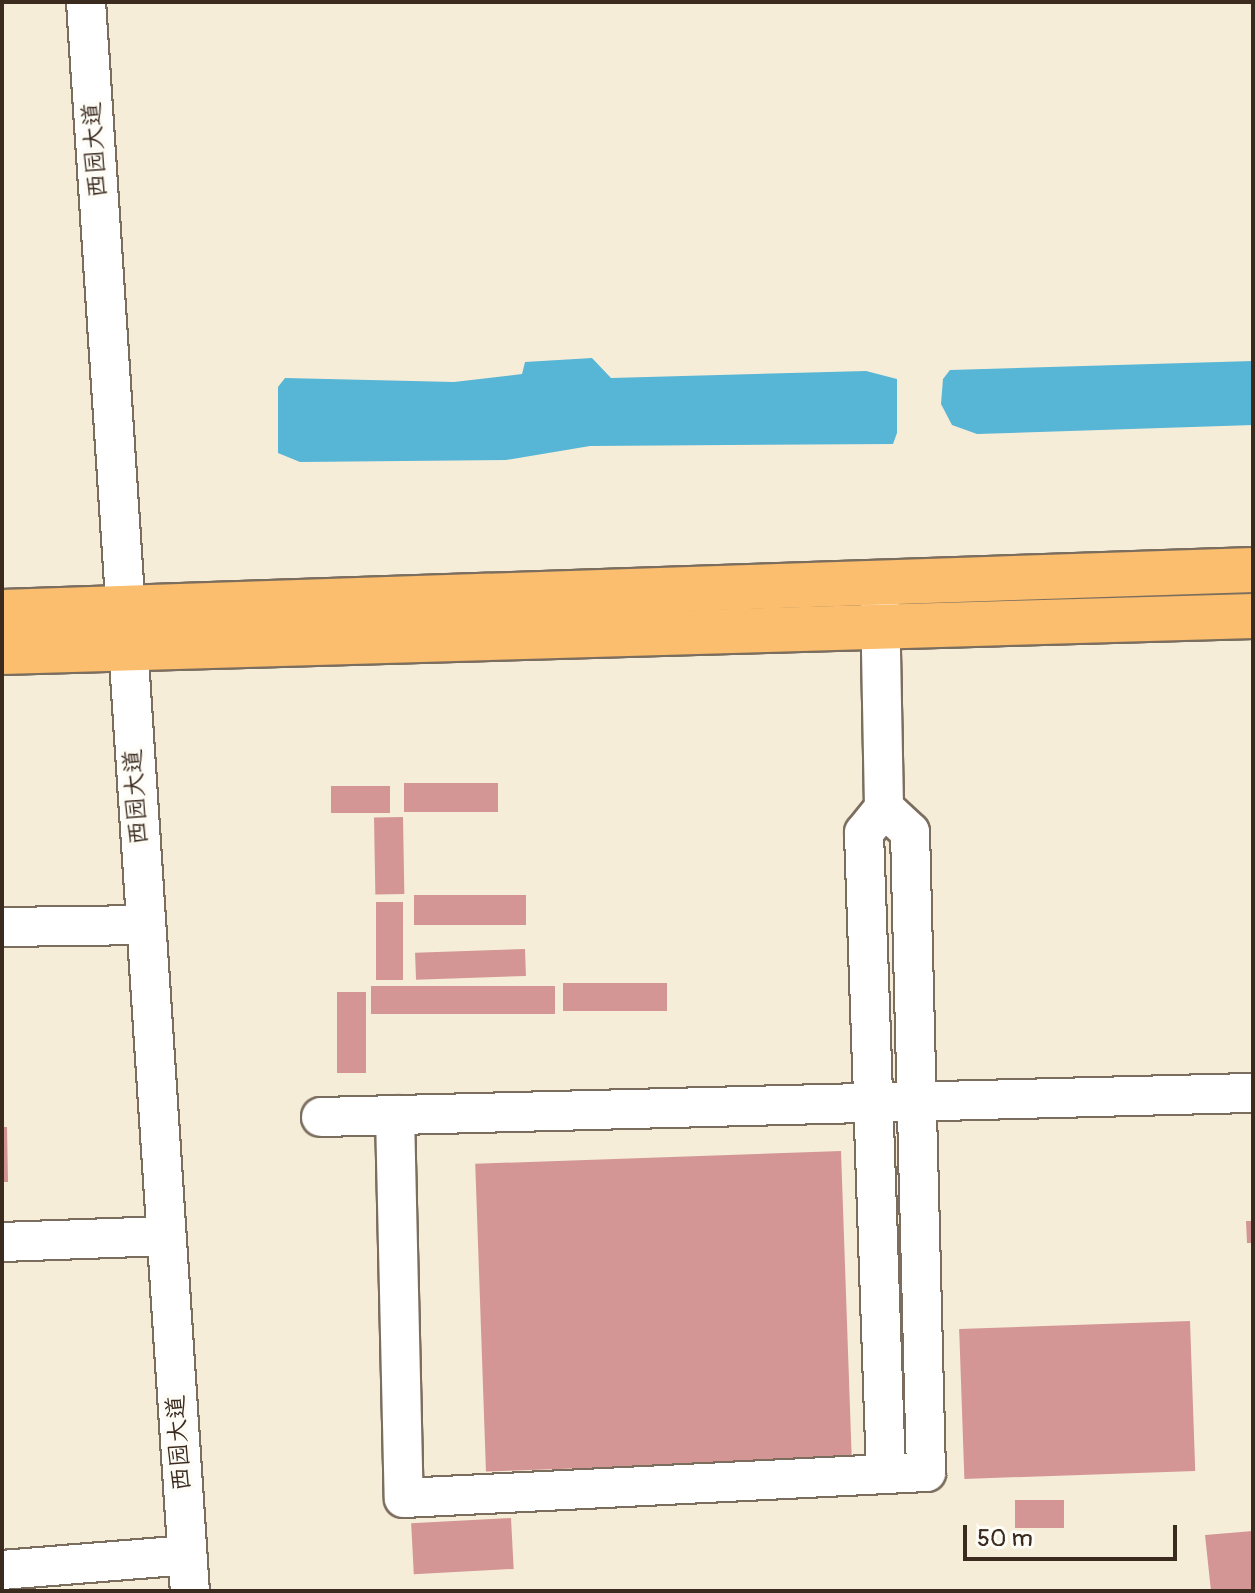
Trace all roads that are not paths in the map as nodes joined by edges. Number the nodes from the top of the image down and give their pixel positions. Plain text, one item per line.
1 (86, 2) edge
2 (1253, 570) edge
3 (880, 583) junction
4 (2, 612) edge
5 (1253, 616) edge
6 (881, 627) junction
7 (126, 629) junction
8 (2, 652) edge
9 (884, 808) junction
10 (145, 925) junction
11 (2, 927) edge
12 (1253, 1093) edge
13 (917, 1102) junction
14 (873, 1103) junction
15 (395, 1115) junction
16 (321, 1117) dead end
17 (165, 1236) junction
18 (2, 1242) edge
19 (886, 1474) junction
20 (2, 1570) edge
21 (189, 1573) edge

1 - 7 street, 西园大道
2 - 3 main road
3 - 6 street
3 - 7 main road
4 - 7 main road
5 - 6 main road
6 - 7 main road
6 - 9 street
7 - 8 main road
7 - 10 street, 西园大道
9 - 13 street
9 - 14 street
10 - 11 street
10 - 17 street, 西园大道
12 - 13 street
13 - 14 street
13 - 19 street
14 - 15 street
14 - 19 street
15 - 16 street
15 - 19 street
17 - 18 street
17 - 21 street, 西园大道
20 - 21 street

